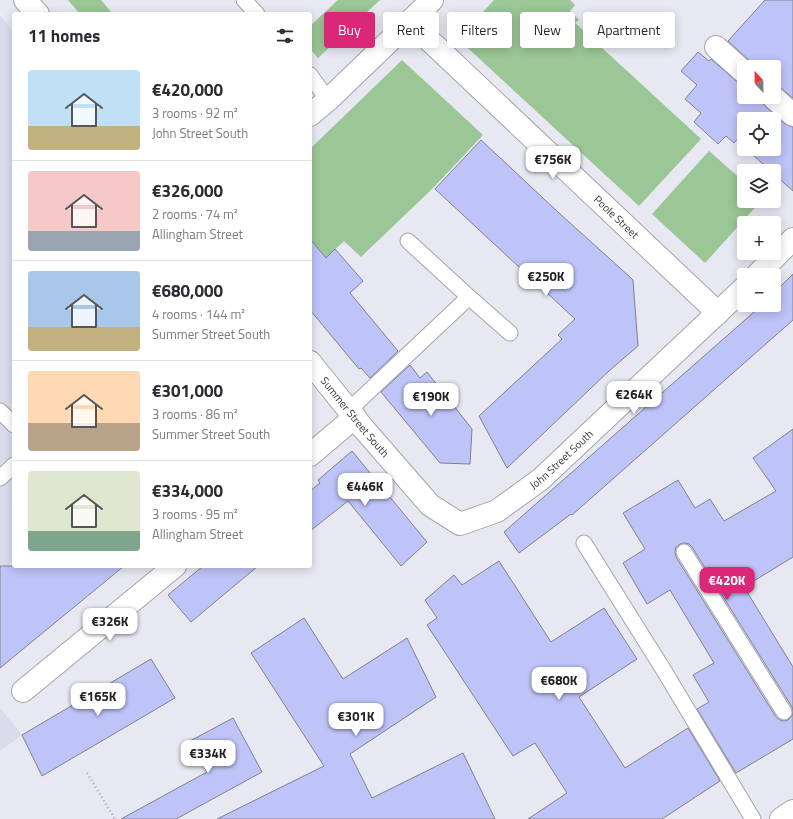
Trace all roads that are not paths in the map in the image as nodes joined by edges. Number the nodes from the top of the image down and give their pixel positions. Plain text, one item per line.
1 (26, 0) edge
2 (244, 0) edge
3 (432, 0) edge
4 (36, 12) edge
5 (255, 12) edge
6 (420, 12) edge
7 (716, 47) dead end
8 (383, 48) edge
9 (438, 48) edge
10 (737, 66) edge
11 (312, 78) edge
12 (328, 100) junction
13 (781, 104) edge
14 (312, 113) edge
15 (793, 115) edge
16 (793, 239) edge
17 (408, 241) dead end
18 (764, 268) edge
19 (737, 295) edge
20 (469, 298) junction
21 (718, 313) junction
22 (510, 334) dead end
23 (312, 364) edge
24 (0, 411) edge
25 (352, 414) junction
26 (12, 424) edge
27 (312, 453) edge
28 (12, 467) edge
29 (0, 478) edge
30 (497, 511) joint
31 (584, 543) dead end
32 (684, 552) dead end
33 (173, 568) edge
34 (23, 691) dead end
35 (784, 712) dead end
36 (793, 811) edge
37 (753, 819) edge
38 (781, 819) edge

1 - 4 street
2 - 5 lane
3 - 6 street
7 - 10 street
8 - 12 street
9 - 21 street, Poole Street
11 - 12 lane
12 - 14 street
13 - 15 street
16 - 18 street
17 - 20 lane
19 - 21 street, John Street South
20 - 22 lane
20 - 25 lane
21 - 30 street, John Street South
23 - 25 street, Summer Street South
24 - 26 lane
25 - 27 street
25 - 30 street, Summer Street South
28 - 29 lane
31 - 37 lane
32 - 35 lane
33 - 34 street
36 - 38 street

